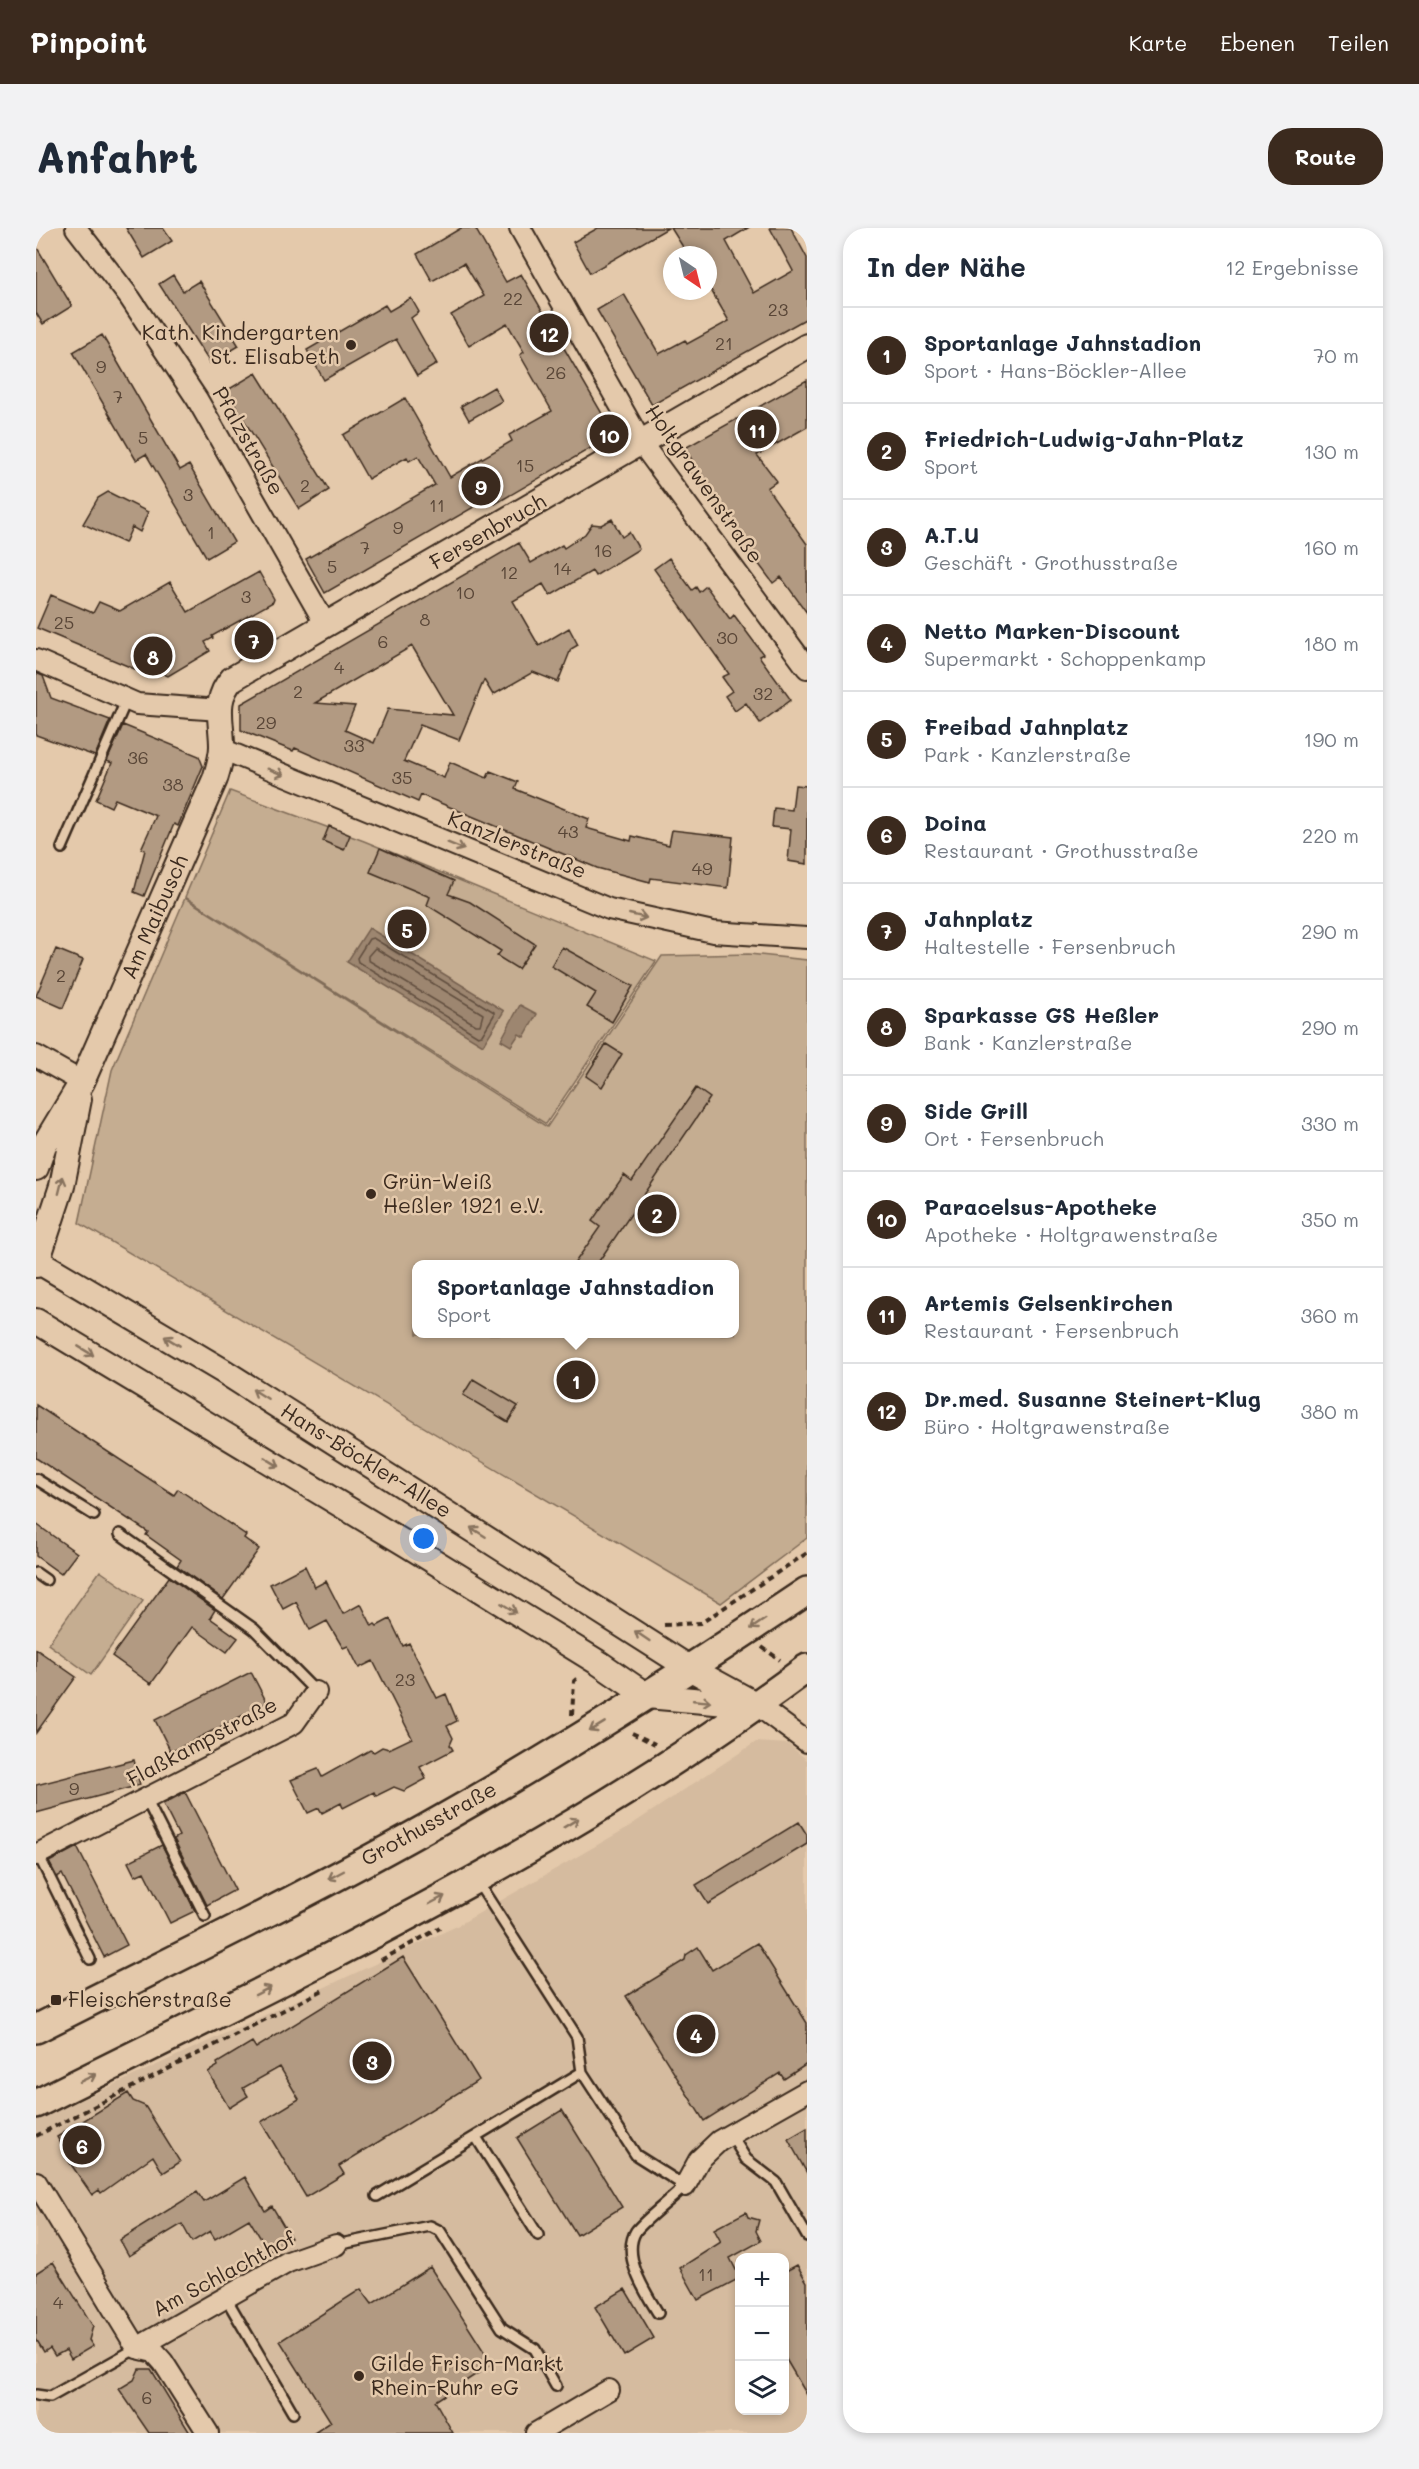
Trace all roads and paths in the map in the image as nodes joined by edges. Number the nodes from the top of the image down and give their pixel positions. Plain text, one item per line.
1 (76, 228) edge
2 (520, 228) edge
3 (807, 346) edge
4 (642, 444) junction
5 (326, 625) junction
6 (36, 660) edge
7 (807, 668) edge
8 (126, 701) junction
9 (220, 710) junction
10 (222, 749) junction
11 (62, 848) dead end
12 (807, 938) edge
13 (36, 1056) edge
14 (82, 1082) junction
15 (36, 1168) edge
16 (37, 1262) edge
17 (36, 1321) edge
18 (36, 1479) edge
19 (94, 1515) dead end
20 (120, 1534) dead end
21 (807, 1553) edge
22 (36, 1573) edge
23 (46, 1580) dead end
24 (807, 1591) edge
25 (717, 1613) junction
26 (726, 1619) dead end
27 (658, 1626) dead end
28 (764, 1648) dead end
29 (796, 1666) edge
30 (691, 1669) junction
31 (583, 1674) dead end
32 (316, 1692) joint
33 (647, 1696) junction
34 (573, 1704) junction
35 (757, 1705) junction
36 (579, 1707) dead end
37 (564, 1720) dead end
38 (630, 1732) dead end
39 (807, 1743) edge
40 (657, 1745) dead end
41 (146, 1799) junction
42 (37, 1854) edge
43 (476, 1879) junction
44 (205, 1916) dead end
45 (90, 1959) dead end
46 (36, 2029) edge
47 (582, 2072) junction
48 (807, 2091) edge
49 (36, 2104) edge
50 (730, 2135) junction
51 (476, 2137) junction
52 (36, 2182) edge
53 (685, 2186) junction
54 (377, 2196) dead end
55 (538, 2235) dead end
56 (807, 2235) edge
57 (336, 2245) joint
58 (226, 2298) junction
59 (658, 2313) dead end
60 (136, 2348) junction
61 (556, 2386) dead end
62 (609, 2390) dead end
63 (36, 2395) edge
64 (292, 2413) dead end
65 (208, 2433) edge
66 (536, 2433) edge

1 - 5 street, Pfalzstraße
2 - 4 street, Holtgrawenstraße
3 - 4 street, Fersenbruch
4 - 5 street, Fersenbruch
4 - 7 street, Holtgrawenstraße
5 - 9 street, Fersenbruch
6 - 8 street
8 - 9 street
8 - 11 lane
9 - 10 street, Fersenbruch
10 -> 12 street, Kanzlerstraße
10 - 14 street, Am Maibusch
13 - 14 street
14 - 15 street, Am Maibusch
16 -> 14 street, Am Maibusch
30 -> 16 street, Hans-Böckler-Allee
17 -> 33 street
18 - 19 lane
20 - 32 lane, Flaßkampstraße
21 - 25 path
22 - 23 lane
24 -> 30 main road, Grothusstraße
25 - 26 path
25 - 27 path
28 - 29 path
29 - 35 main road
30 - 33 main road, Grothusstraße
30 - 35 street, Hans-Böckler-Allee
31 - 34 path
32 - 41 street, Flaßkampstraße
33 -> 35 street
33 -> 46 main road, Grothusstraße
34 - 36 path
34 - 37 path
35 - 39 street
43 -> 35 main road
38 - 40 path
41 - 42 street, Flaßkampstraße
41 - 44 lane
42 - 45 lane
43 - 47 lane
49 -> 43 main road
47 - 51 lane
47 - 53 lane
48 - 50 street
50 - 53 street
50 - 56 lane
51 - 54 lane
51 - 55 lane
52 - 60 street
53 - 59 lane
57 - 58 street, Am Schlachthof
57 - 61 lane
58 - 60 street, Am Schlachthof
58 - 64 lane
60 - 63 lane
60 - 65 street, Am Schlachthof
62 - 66 street

